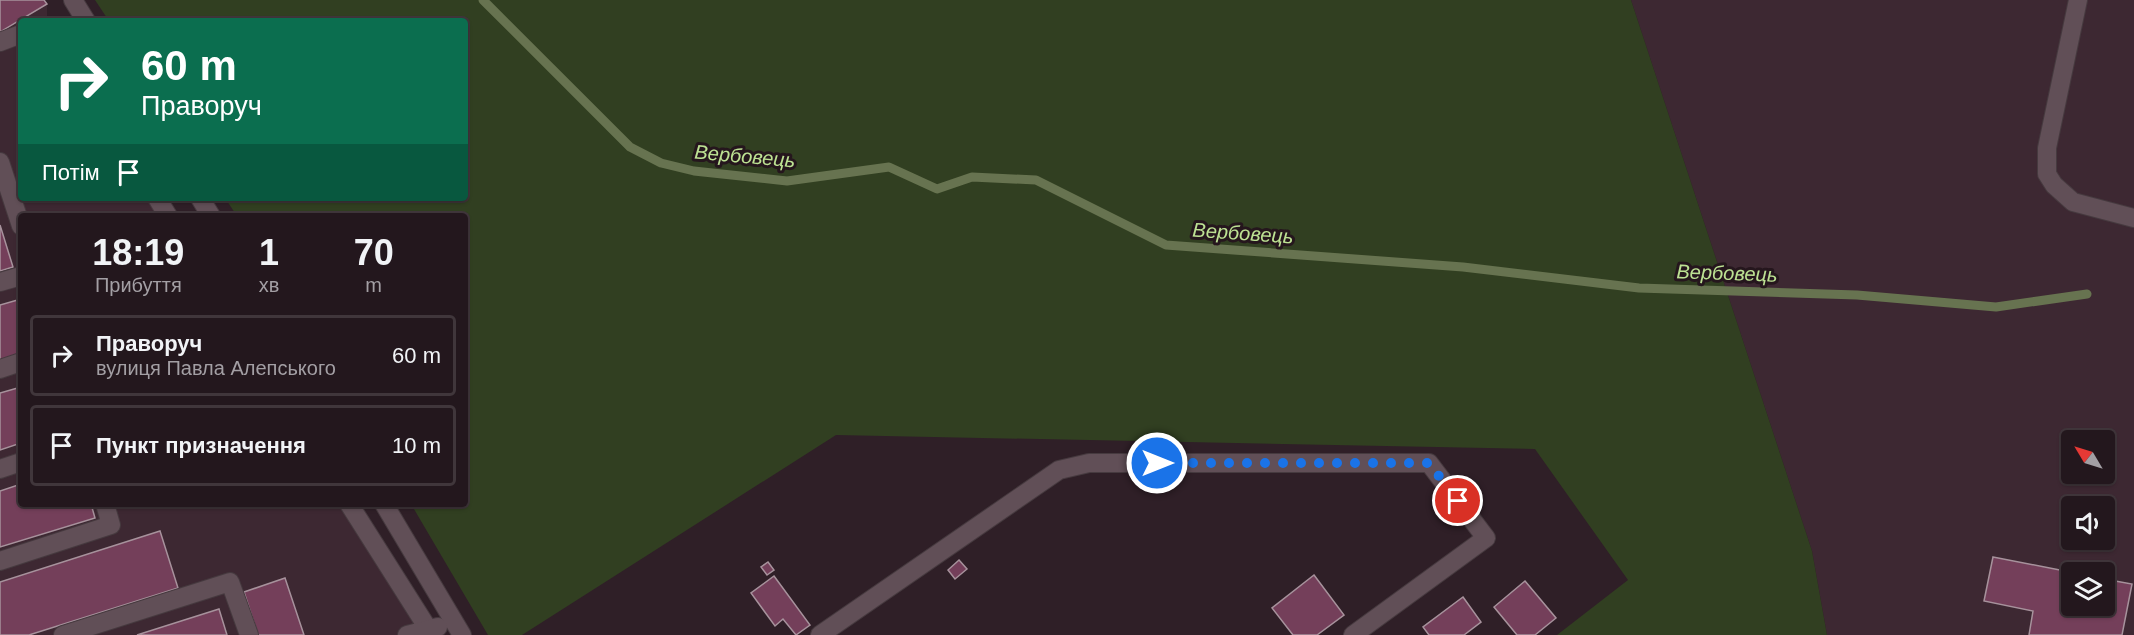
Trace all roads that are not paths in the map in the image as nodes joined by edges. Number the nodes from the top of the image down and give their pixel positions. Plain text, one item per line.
1 (73, 0) edge
2 (2078, 0) edge
3 (84, 18) edge
4 (18, 35) edge
5 (0, 42) edge
6 (0, 162) edge
7 (5, 194) edge
8 (2134, 218) edge
9 (18, 220) edge
10 (18, 277) edge
11 (0, 282) edge
12 (18, 363) edge
13 (0, 369) edge
14 (18, 463) edge
15 (0, 469) edge
16 (106, 507) edge
17 (351, 507) edge
18 (386, 507) edge
19 (0, 561) edge
20 (458, 629) edge
21 (63, 635) edge
22 (249, 635) edge
23 (407, 635) edge
24 (432, 635) edge
25 (820, 635) edge
26 (1353, 635) edge

1 - 3 street
2 - 8 street
4 - 5 street
6 - 7 street
7 - 9 street
10 - 11 street
12 - 13 street
14 - 15 street
16 - 19 street
17 - 24 street
18 - 20 street
20 - 23 street
21 - 22 street
25 - 26 street

